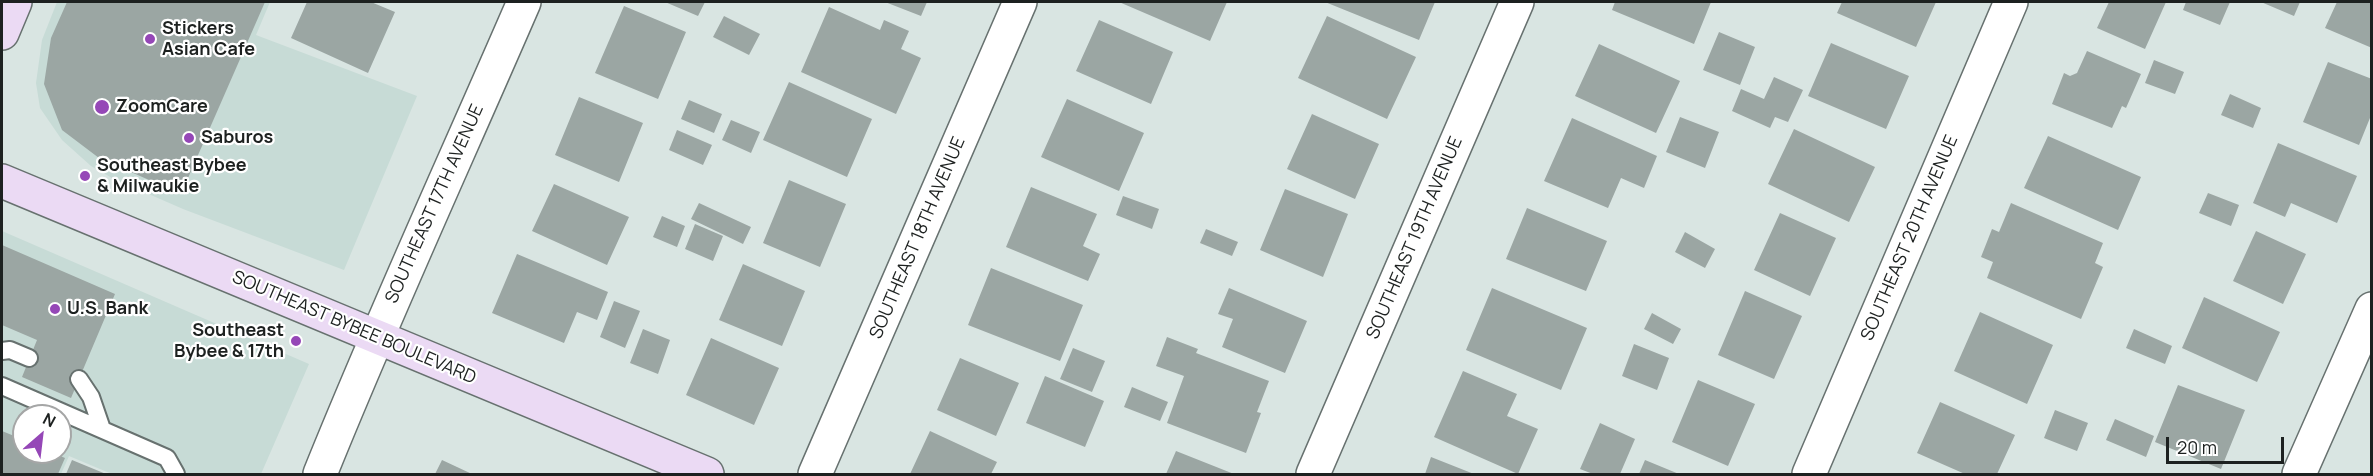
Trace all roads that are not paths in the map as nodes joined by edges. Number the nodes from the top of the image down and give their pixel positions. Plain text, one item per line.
1 (15, 2) edge
2 (524, 2) edge
3 (1020, 2) edge
4 (1517, 2) edge
5 (2011, 2) edge
6 (2, 33) edge
7 (2, 182) edge
8 (2372, 309) edge
9 (376, 338) junction
10 (2, 351) edge
11 (29, 358) dead end
12 (79, 379) dead end
13 (2, 386) edge
14 (102, 429) junction
15 (176, 474) edge
16 (320, 474) edge
17 (707, 474) edge
18 (816, 474) edge
19 (1312, 474) edge
20 (1809, 474) edge
21 (2299, 474) edge

1 - 6 main road
2 - 9 street, SOUTHEAST 17TH AVENUE
3 - 18 street, SOUTHEAST 18TH AVENUE
4 - 19 street, SOUTHEAST 19TH AVENUE
5 - 20 street, SOUTHEAST 20TH AVENUE
7 - 9 main road, SOUTHEAST BYBEE BOULEVARD
8 - 21 street
9 - 16 street, SOUTHEAST 17TH AVENUE
9 - 17 main road, SOUTHEAST BYBEE BOULEVARD
10 - 11 lane
12 - 14 lane
13 - 14 lane
14 - 15 lane

